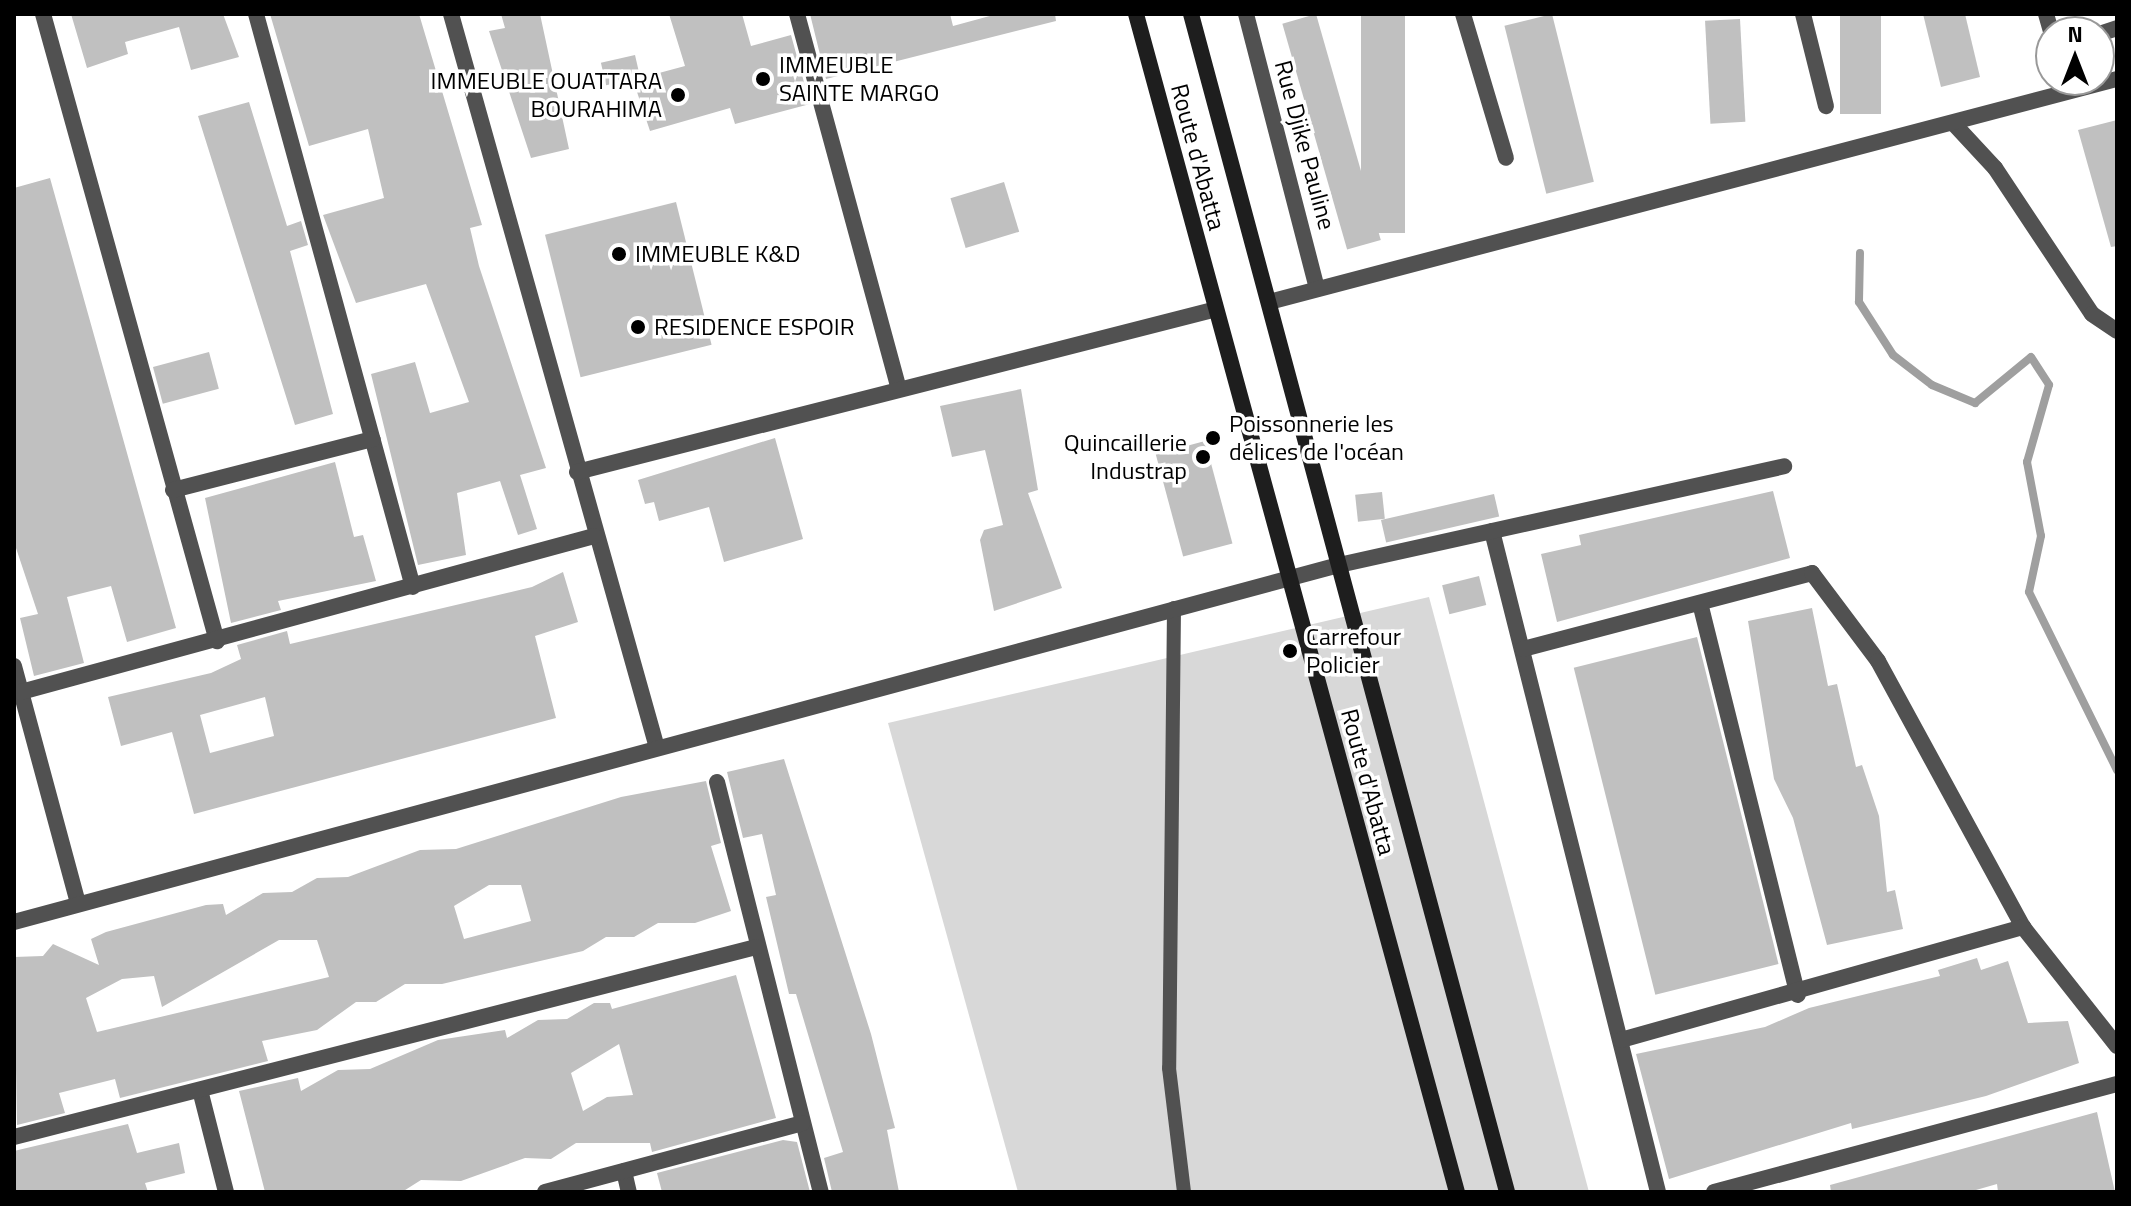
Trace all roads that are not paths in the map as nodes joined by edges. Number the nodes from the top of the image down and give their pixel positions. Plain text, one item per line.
1 (43, 14) edge
2 (256, 14) edge
3 (451, 14) edge
4 (797, 14) edge
5 (1136, 14) edge
6 (1191, 14) edge
7 (1246, 14) edge
8 (1463, 14) edge
9 (1803, 14) edge
10 (2038, 96) edge
11 (1826, 106) dead end
12 (1955, 125) junction
13 (1506, 158) dead end
14 (1317, 289) junction
15 (1273, 301) junction
16 (1213, 310) junction
17 (2117, 331) edge
18 (898, 386) junction
19 (373, 439) junction
20 (1784, 466) dead end
21 (577, 472) junction
22 (173, 490) junction
23 (1492, 531) junction
24 (594, 536) junction
25 (1339, 565) junction
26 (1287, 578) junction
27 (413, 587) junction
28 (1700, 603) junction
29 (1174, 608) junction
30 (217, 641) junction
31 (1523, 649) junction
32 (14, 666) edge
33 (21, 692) junction
34 (657, 748) junction
35 (717, 782) dead end
36 (78, 904) junction
37 (14, 922) edge
38 (2023, 927) junction
39 (756, 947) junction
40 (1798, 995) junction
41 (1621, 1040) junction
42 (2117, 1046) edge
43 (2117, 1084) edge
44 (200, 1090) junction
45 (802, 1123) junction
46 (14, 1137) edge
47 (624, 1171) junction
48 (226, 1192) edge
49 (545, 1192) edge
50 (629, 1192) edge
51 (821, 1192) edge
52 (1184, 1192) edge
53 (1457, 1192) edge
54 (1507, 1192) edge
55 (1658, 1192) edge
56 (1714, 1192) edge

1 - 22 street
2 - 19 street
3 - 21 street
4 - 18 street
5 - 16 street, Route d'Abatta
6 - 15 street, Route d'Abatta
7 - 14 street, Rue Djike Pauline
8 - 13 street
9 - 11 street
10 - 12 street
12 - 14 street
12 - 17 street
14 - 15 street
15 - 25 street, Route d'Abatta
16 - 18 street
16 - 26 street, Route d'Abatta
18 - 21 street
19 - 22 street
19 - 27 street
20 - 23 street
21 - 24 street
22 - 30 street
23 - 25 street
23 - 31 street
24 - 27 street
24 - 34 street
25 - 26 street
25 - 54 street, Route d'Abatta
26 - 29 street
26 - 53 street, Route d'Abatta
27 - 30 street
28 - 31 street
28 - 38 street
28 - 40 street
29 - 34 street
29 - 52 lane
30 - 33 street
31 - 41 street
32 - 33 street
33 - 36 street
34 - 36 street
35 - 39 street
36 - 37 street
38 - 40 street
38 - 42 street
39 - 44 street
39 - 45 street
40 - 41 street
41 - 55 street
43 - 56 street
44 - 46 street
44 - 48 street
45 - 47 street
45 - 51 street
47 - 49 street
47 - 50 street

